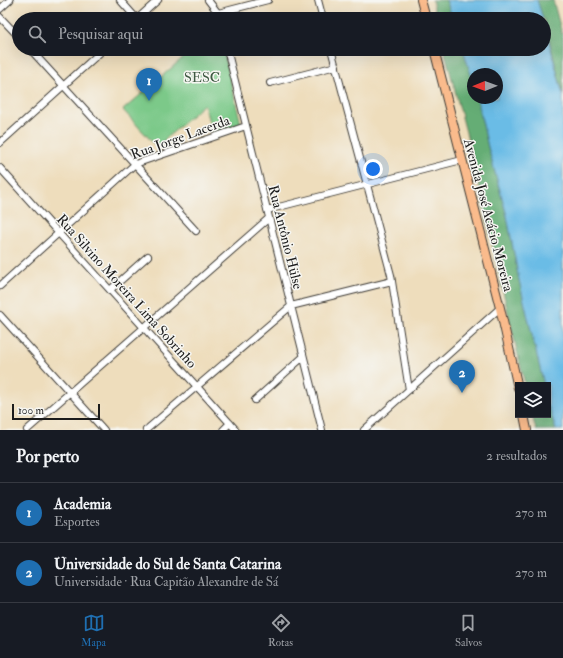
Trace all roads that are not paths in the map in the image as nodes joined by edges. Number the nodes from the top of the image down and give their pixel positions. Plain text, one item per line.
1 (10, 0) edge
2 (120, 0) edge
3 (158, 0) edge
4 (208, 0) edge
5 (268, 0) edge
6 (318, 0) edge
7 (421, 0) edge
8 (0, 9) edge
9 (131, 12) edge
10 (145, 12) edge
11 (216, 12) edge
12 (231, 12) edge
13 (321, 12) edge
14 (424, 12) edge
15 (0, 17) edge
16 (12, 30) edge
17 (36, 56) edge
18 (96, 56) edge
19 (229, 56) edge
20 (333, 56) edge
21 (436, 56) edge
22 (336, 66) junction
23 (270, 83) dead end
24 (63, 86) junction
25 (246, 126) junction
26 (0, 143) edge
27 (462, 160) junction
28 (135, 164) junction
29 (0, 168) edge
30 (367, 184) junction
31 (267, 210) junction
32 (269, 218) junction
33 (196, 231) dead end
34 (59, 233) junction
35 (148, 256) dead end
36 (392, 281) junction
37 (0, 286) edge
38 (110, 290) junction
39 (290, 306) junction
40 (500, 308) junction
41 (0, 315) edge
42 (144, 328) junction
43 (303, 357) junction
44 (517, 382) edge
45 (197, 386) junction
46 (409, 390) junction
47 (70, 392) junction
48 (255, 400) dead end
49 (525, 418) edge
50 (230, 423) junction
51 (27, 430) edge
52 (104, 430) edge
53 (146, 430) edge
54 (223, 430) edge
55 (236, 430) edge
56 (322, 430) edge
57 (364, 430) edge
58 (527, 430) edge

1 - 8 street
2 - 9 street
3 - 10 street
4 - 11 street
5 - 12 street
6 - 13 street
7 - 14 main road
15 - 16 street
17 - 24 street
18 - 24 street
19 - 25 street, Rua Antônio Hülse
20 - 22 street
21 - 27 main road, Avenida José Acácio Moreira
22 - 23 street
22 - 30 street
24 - 26 street
24 - 28 street
25 - 28 street, Rua Jorge Lacerda
25 - 31 street, Rua Antônio Hülse
27 - 30 street
27 - 40 main road, Avenida José Acácio Moreira
28 - 33 street
28 - 34 street, Rua Jorge Lacerda
29 - 34 street, Rua Silvino Moreira Lima Sobrinho
30 - 31 street
30 - 36 street
31 - 32 street, Rua Antônio Hülse
32 - 39 street, Rua Antônio Hülse
32 - 42 street
34 - 37 street, Rua Jorge Lacerda
34 - 38 street, Rua Silvino Moreira Lima Sobrinho
35 - 38 street
36 - 39 street
36 - 46 street
38 - 42 street, Rua Silvino Moreira Lima Sobrinho
39 - 43 street, Rua Antônio Hülse
39 - 45 street
40 - 44 main road, Avenida José Acácio Moreira
40 - 46 street
41 - 47 street
42 - 45 street, Rua Silvino Moreira Lima Sobrinho
42 - 47 street
43 - 48 street
43 - 56 street, Rua Antônio Hülse
45 - 50 street, Rua Silvino Moreira Lima Sobrinho
45 - 53 street
46 - 57 street
47 - 51 street
47 - 52 street
49 - 58 main road
50 - 54 street
50 - 55 street, Rua Silvino Moreira Lima Sobrinho

